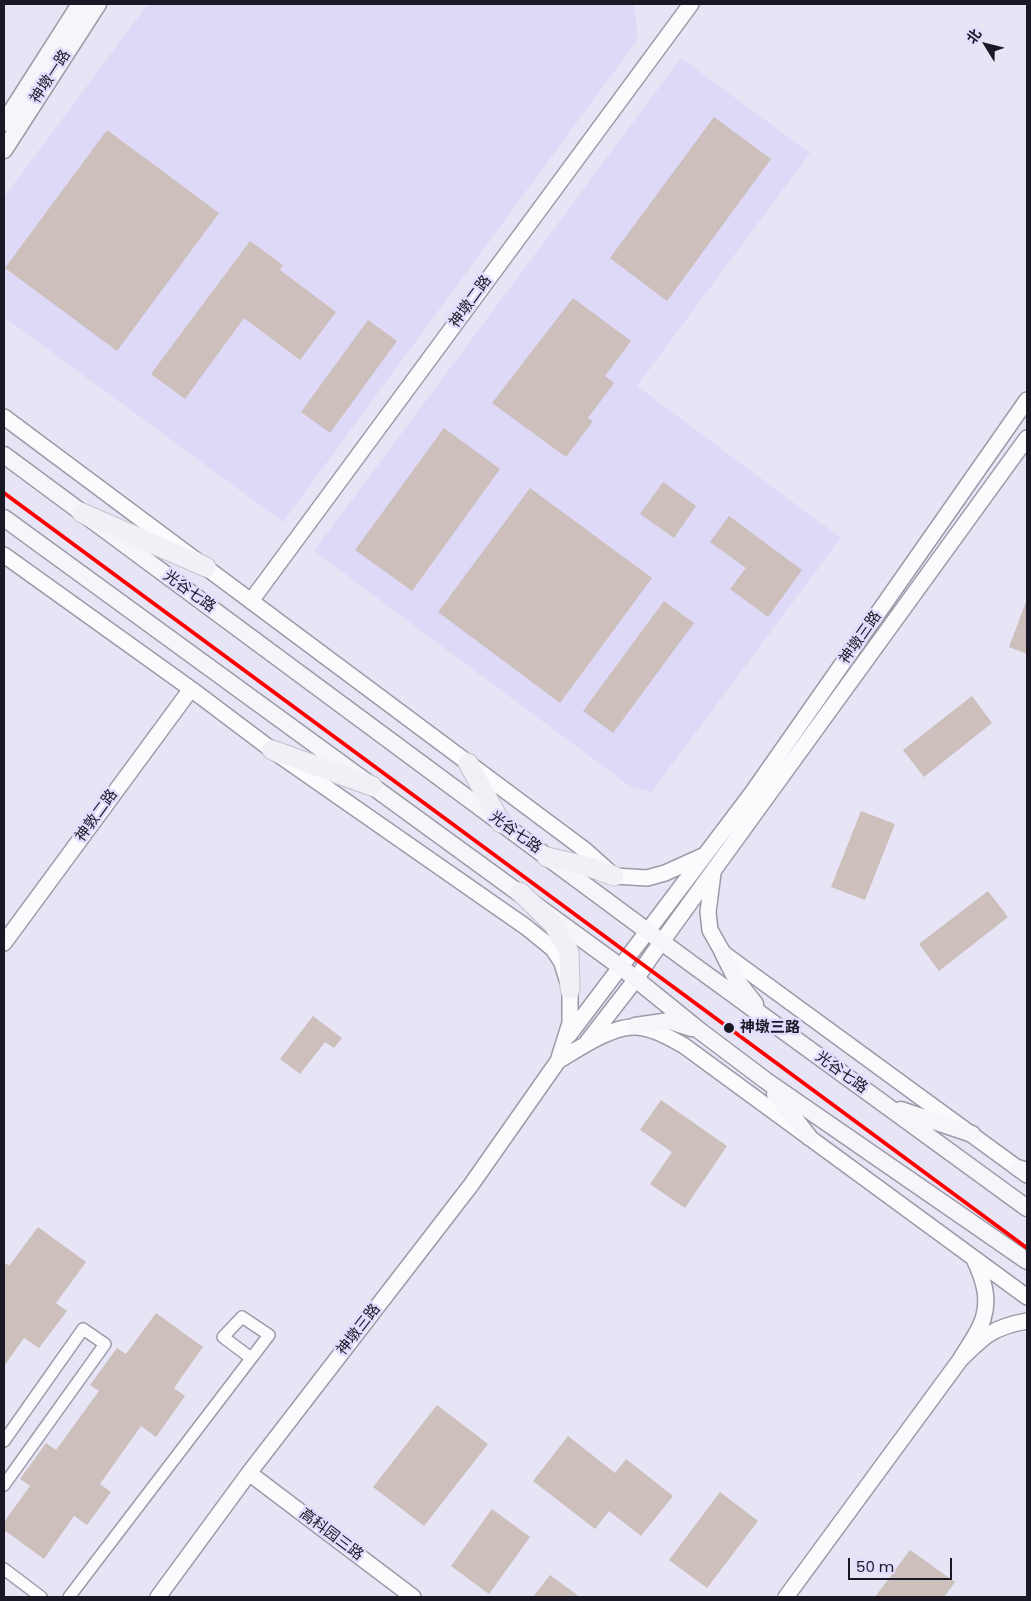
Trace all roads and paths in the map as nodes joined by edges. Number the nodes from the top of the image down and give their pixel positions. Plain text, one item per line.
1 (80, 4) edge
2 (98, 4) edge
3 (691, 4) edge
4 (4, 123) edge
5 (4, 150) edge
6 (1027, 400) edge
7 (4, 417) edge
8 (1027, 438) edge
9 (4, 455) edge
10 (82, 513) junction
11 (4, 518) edge
12 (4, 555) edge
13 (206, 567) junction
14 (251, 601) junction
15 (191, 689) junction
16 (272, 750) junction
17 (468, 763) junction
18 (372, 786) junction
19 (501, 823) junction
20 (705, 855) junction
21 (547, 857) junction
22 (713, 871) junction
23 (614, 876) junction
24 (520, 892) junction
25 (648, 932) junction
26 (661, 942) junction
27 (4, 943) edge
28 (723, 953) junction
29 (622, 968) junction
30 (636, 979) junction
31 (570, 989) junction
32 (768, 1020) junction
33 (635, 1026) junction
34 (700, 1031) junction
35 (564, 1042) junction
36 (584, 1046) junction
37 (558, 1061) junction
38 (765, 1080) junction
39 (883, 1103) junction
40 (972, 1134) junction
41 (809, 1137) junction
42 (1024, 1172) edge
43 (1027, 1208) edge
44 (974, 1258) junction
45 (1027, 1261) edge
46 (1027, 1297) edge
47 (1027, 1321) edge
48 (251, 1358) dead end
49 (960, 1360) junction
50 (4, 1441) edge
51 (249, 1473) junction
52 (4, 1485) edge
53 (4, 1569) edge
54 (41, 1597) edge
55 (69, 1597) edge
56 (158, 1597) edge
57 (413, 1597) edge
58 (786, 1597) edge

1 - 4 main road, 神墩一路
2 - 5 main road, 神墩一路
3 - 14 street, 神墩二路
6 - 20 street, 神墩三路
7 - 13 street
8 - 22 street, 神墩三路
9 - 10 main road, 光谷七路
10 - 13 main road
10 - 19 main road, 光谷七路
11 - 18 main road
12 - 15 street
13 - 14 street
14 - 17 street
15 - 16 street
15 - 27 street, 神敦二路
16 - 18 main road
16 - 31 street
17 - 19 main road
17 - 23 street
18 - 24 main road
19 - 21 main road, 光谷七路
20 - 23 street
20 - 25 street, 神墩三路
21 - 23 main road
21 - 25 main road, 光谷七路
22 - 26 street, 神墩三路
22 - 28 street
24 - 29 main road
24 - 31 main road
25 - 26 main road, 光谷七路
25 - 29 street, 神墩三路
26 - 30 street, 神墩三路
26 - 32 main road, 光谷七路
28 - 32 main road
28 - 40 street
29 - 30 main road
29 - 35 street, 神墩三路
30 - 34 main road
30 - 36 street, 神墩三路
31 - 35 street
32 - 39 main road, 光谷七路
33 - 34 main road
33 - 36 street
33 - 41 street
34 - 38 main road
35 - 37 street
36 - 37 street
37 - 51 street, 神墩三路
38 - 41 main road
38 - 45 main road
39 - 40 main road
39 - 43 main road, 光谷七路
40 - 42 street
41 - 44 street
44 - 46 street
44 - 49 street
47 - 49 street
48 - 55 street
49 - 58 street
50 - 52 street
51 - 56 street, 神墩三路
51 - 57 street, 高科园三路
53 - 54 street

